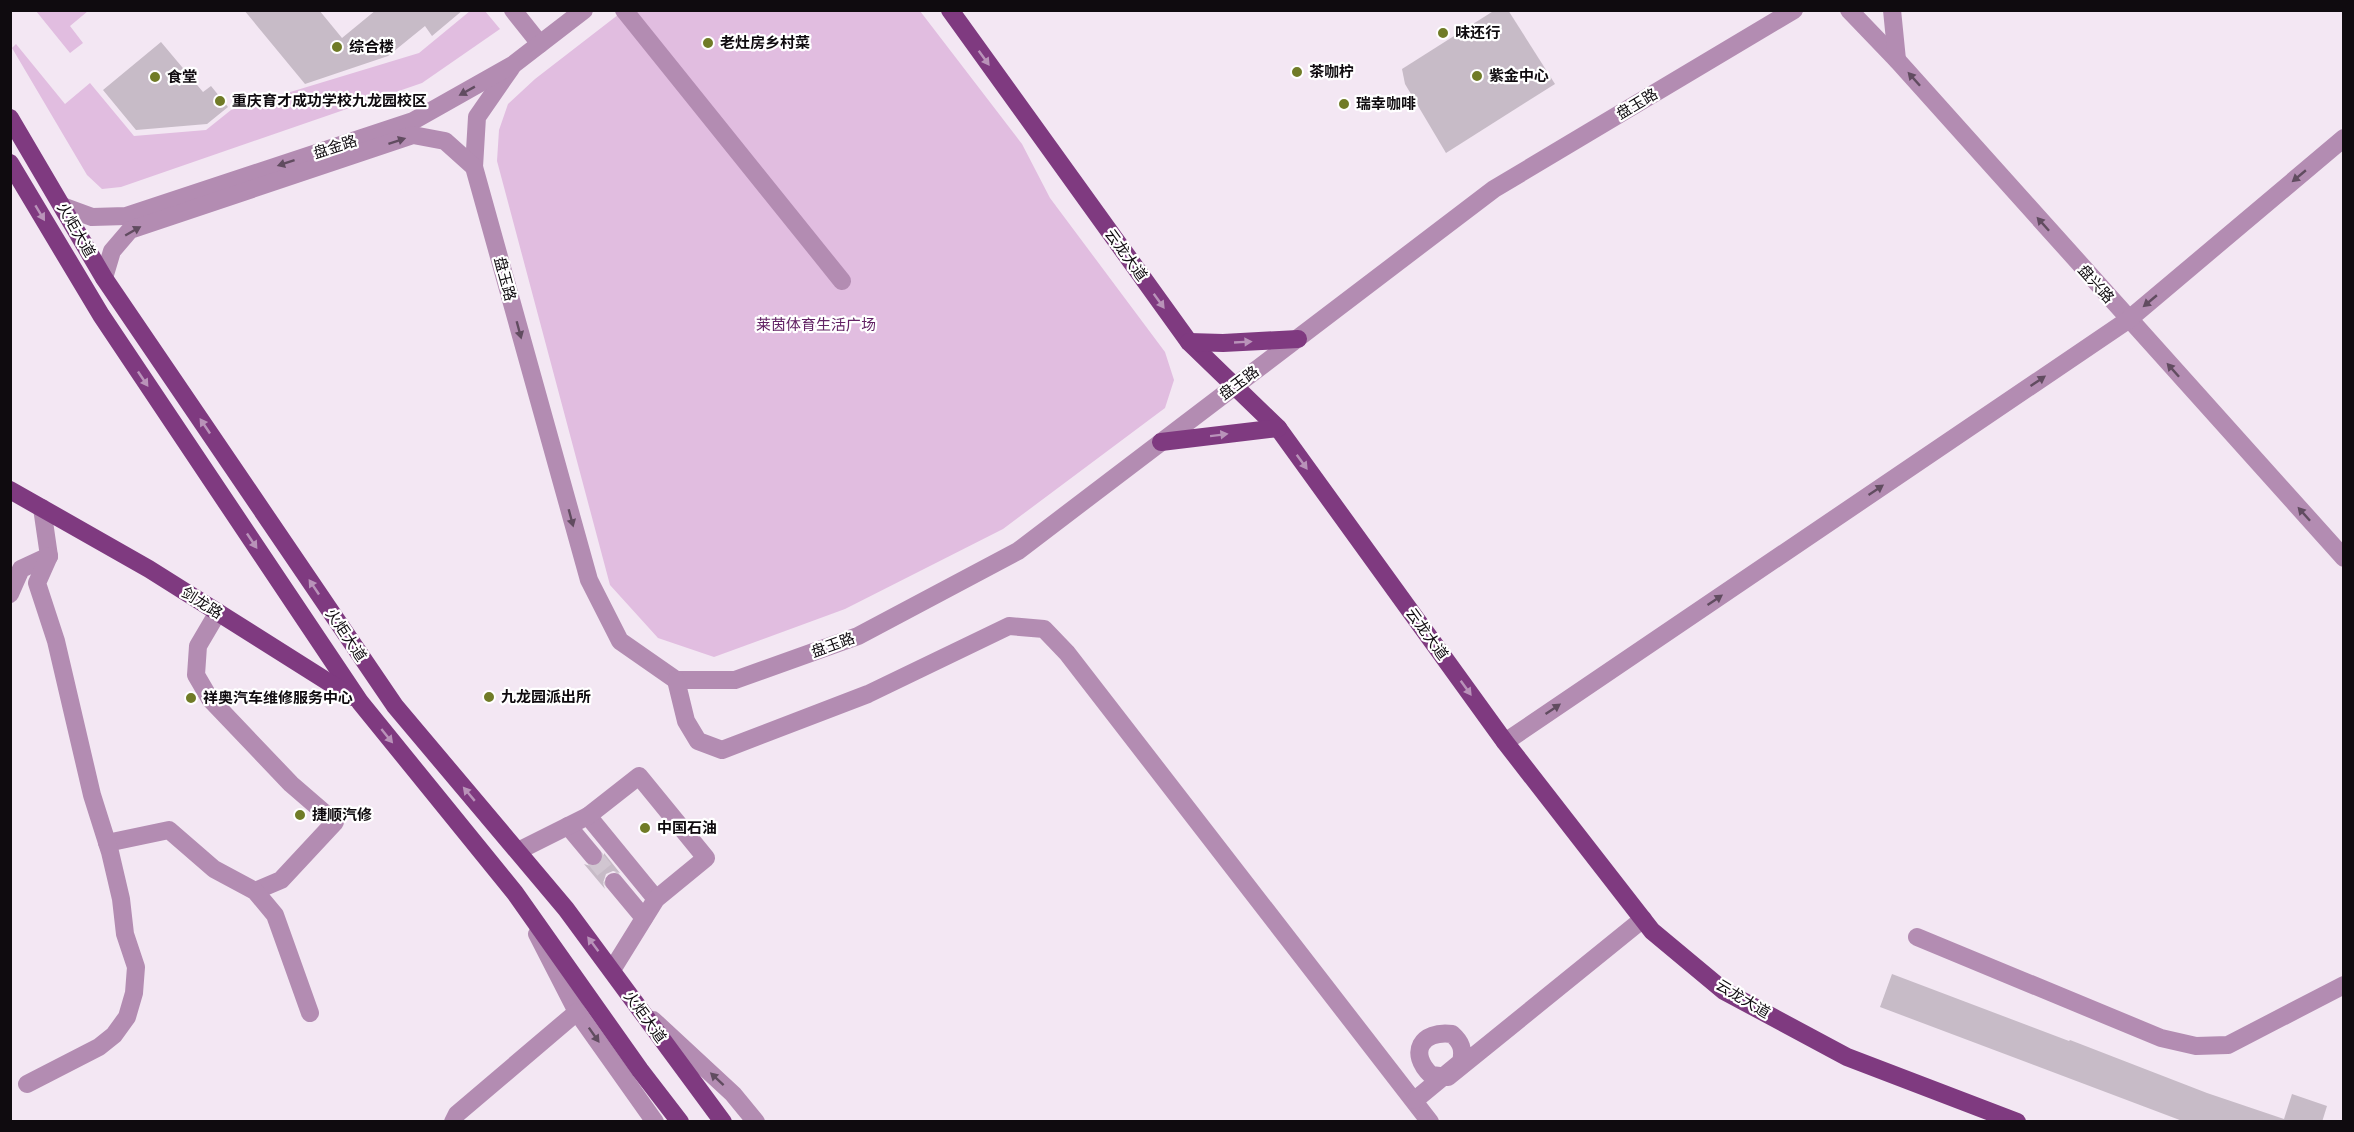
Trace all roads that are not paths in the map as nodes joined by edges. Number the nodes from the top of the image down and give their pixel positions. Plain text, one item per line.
1 (513, 10) edge
2 (584, 10) edge
3 (624, 10) edge
4 (950, 10) edge
5 (1767, 10) edge
6 (1794, 10) edge
7 (1849, 10) edge
8 (1892, 10) edge
9 (1756, 33) junction
10 (540, 44) junction
11 (1897, 60) junction
12 (514, 64) junction
13 (10, 118) edge
14 (2343, 138) edge
15 (10, 163) edge
16 (474, 167) junction
17 (62, 206) junction
18 (105, 278) junction
19 (842, 281) dead end
20 (2128, 320) junction
21 (1298, 339) junction
22 (1188, 342) junction
23 (1234, 387) junction
24 (1278, 428) junction
25 (1161, 442) junction
26 (10, 490) edge
27 (42, 508) junction
28 (49, 556) junction
29 (2343, 558) edge
30 (10, 594) edge
31 (218, 612) junction
32 (675, 680) junction
33 (360, 702) junction
34 (395, 706) junction
35 (1505, 742) junction
36 (588, 816) junction
37 (568, 826) junction
38 (107, 843) junction
39 (518, 851) junction
40 (593, 856) tunnel mouth
41 (614, 882) tunnel mouth
42 (255, 891) junction
43 (515, 893) junction
44 (656, 900) junction
45 (644, 918) junction
46 (1643, 919) junction
47 (1917, 937) dead end
48 (612, 970) junction
49 (2343, 985) edge
50 (635, 1003) junction
51 (578, 1012) junction
52 (310, 1013) dead end
53 (27, 1084) dead end
54 (1415, 1100) junction
55 (718, 1116) edge
56 (453, 1122) edge
57 (655, 1122) edge
58 (680, 1122) edge
59 (756, 1122) edge
60 (1430, 1122) edge
61 (2017, 1122) edge

1 - 10 street
2 - 10 street, 盘金路
3 - 19 street
4 -> 22 main road, 云龙大道
5 - 9 street
6 - 9 street, 盘玉路
7 - 11 street, 盘兴路
8 - 11 street
9 - 21 street, 盘玉路
10 - 12 street, 盘金路
20 -> 11 street, 盘兴路
12 - 16 street
12 -> 17 street, 盘金路
13 - 17 main road, 火炬大道
14 -> 20 street
15 -> 33 main road, 火炬大道
18 -> 16 street
16 -> 32 street, 盘玉路
17 - 18 main road, 火炬大道
34 -> 18 main road, 火炬大道
29 -> 20 street, 盘兴路
35 -> 20 street
22 -> 21 main road
21 - 23 street, 盘玉路
22 - 23 main road, 云龙大道
23 - 24 main road, 云龙大道
23 - 25 street, 盘玉路
25 -> 24 main road
24 -> 35 main road, 云龙大道
25 - 32 street, 盘玉路
26 - 27 main road, 剑龙路
27 - 28 street
27 - 31 main road, 剑龙路
28 - 30 street
28 - 38 street
31 - 33 main road, 剑龙路
31 - 42 street
32 - 54 street
33 - 34 main road, 剑龙路
33 -> 43 main road, 火炬大道
39 -> 34 main road, 火炬大道
35 - 46 main road, 云龙大道
36 - 37 street
36 - 44 street
36 - 44 street
37 - 39 street
37 - 40 street
38 - 42 street
38 - 53 street
48 -> 39 main road, 火炬大道
41 - 45 street
42 - 52 street
43 - 51 street
43 - 58 main road, 火炬大道
44 - 45 street
45 - 48 street
46 - 54 street
46 - 61 main road, 云龙大道
47 - 49 street
48 - 50 main road, 火炬大道
50 - 55 main road, 火炬大道
59 -> 50 street
51 - 56 street
51 -> 57 street
54 - 60 street

